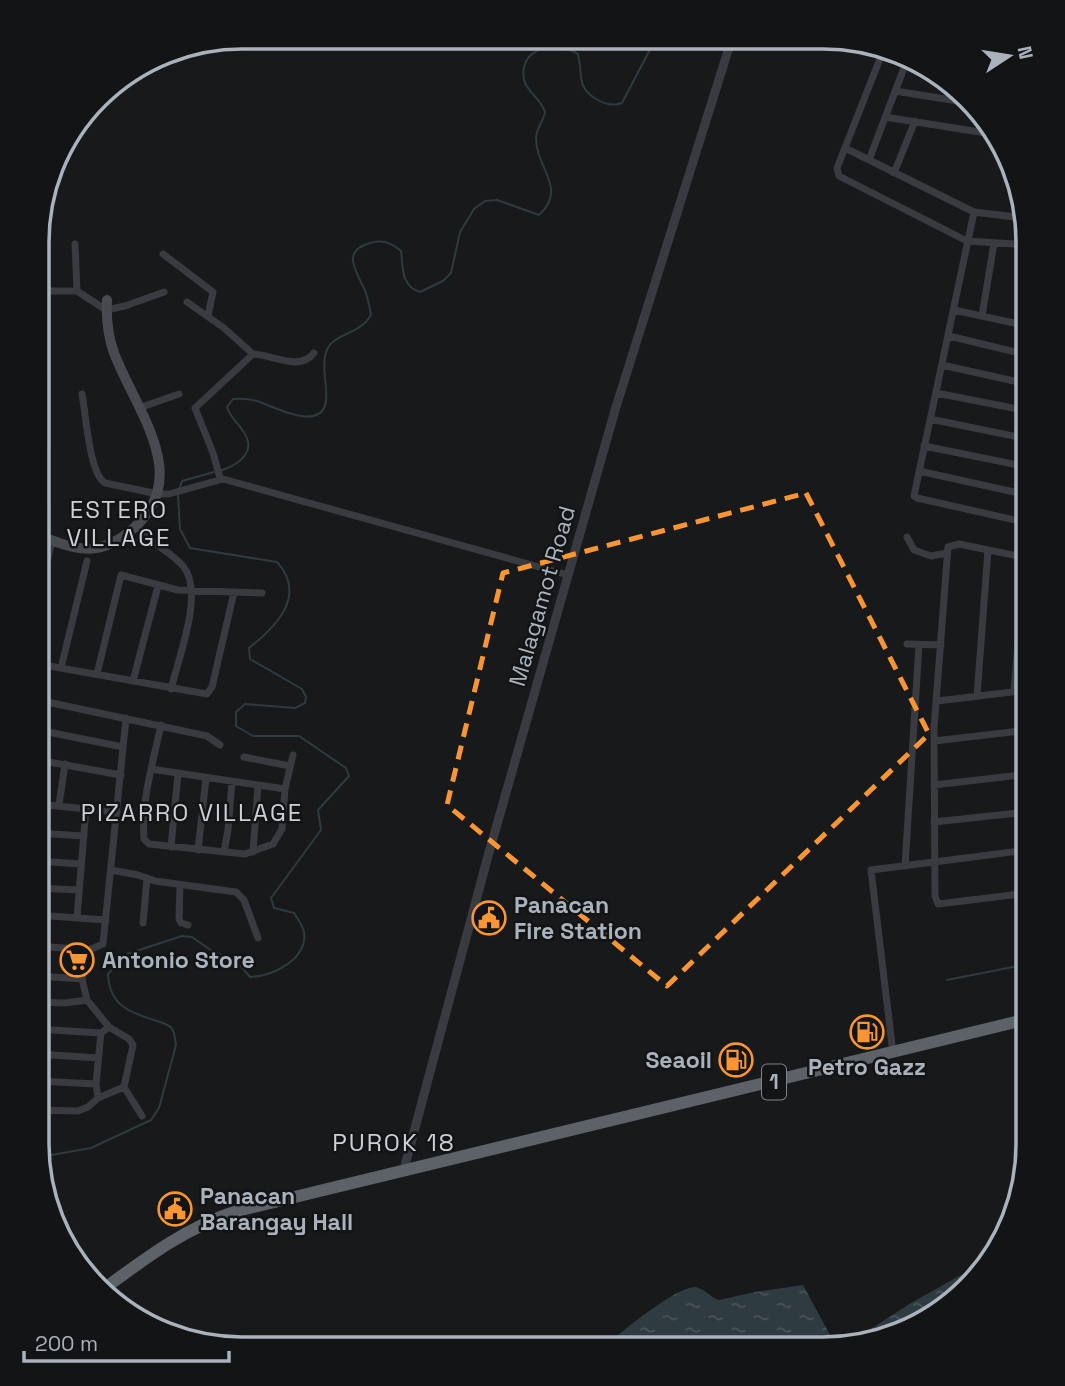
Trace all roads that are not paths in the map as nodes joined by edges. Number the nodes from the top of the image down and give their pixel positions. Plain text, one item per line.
1 (728, 49) edge
2 (880, 58) edge
3 (904, 67) edge
4 (895, 90) junction
5 (953, 100) edge
6 (885, 117) junction
7 (915, 121) junction
8 (981, 132) edge
9 (845, 148) junction
10 (869, 160) junction
11 (894, 173) junction
12 (974, 212) junction
13 (1014, 217) edge
14 (967, 241) junction
15 (994, 243) junction
16 (75, 244) dead end
17 (1016, 244) edge
18 (163, 254) dead end
19 (49, 291) edge
20 (77, 291) junction
21 (164, 292) dead end
22 (187, 302) dead end
23 (106, 305) junction
24 (954, 310) junction
25 (208, 316) junction
26 (982, 316) junction
27 (1016, 324) edge
28 (949, 336) junction
29 (1016, 352) edge
30 (314, 353) dead end
31 (253, 355) junction
32 (942, 365) junction
33 (1016, 381) edge
34 (936, 393) junction
35 (82, 394) dead end
36 (180, 394) dead end
37 (139, 408) junction
38 (1016, 409) edge
39 (930, 419) junction
40 (1016, 437) edge
41 (924, 446) junction
42 (1016, 465) edge
43 (919, 471) junction
44 (219, 477) junction
45 (1016, 492) edge
46 (158, 494) junction
47 (1016, 520) edge
48 (137, 526) junction
49 (907, 537) dead end
50 (49, 540) edge
51 (52, 541) junction
52 (988, 550) junction
53 (947, 552) junction
54 (49, 554) edge
55 (1016, 555) edge
56 (87, 561) dead end
57 (568, 575) junction
58 (158, 586) junction
59 (191, 591) junction
60 (234, 592) junction
61 (262, 593) dead end
62 (907, 644) dead end
63 (919, 645) junction
64 (941, 645) junction
65 (49, 666) edge
66 (61, 668) junction
67 (1016, 669) edge
68 (97, 674) junction
69 (133, 681) junction
70 (171, 689) junction
71 (1014, 691) joint
72 (977, 696) junction
73 (937, 701) junction
74 (49, 702) edge
75 (126, 718) junction
76 (161, 725) junction
77 (1016, 731) edge
78 (49, 732) edge
79 (934, 741) junction
80 (220, 745) dead end
81 (123, 747) junction
82 (293, 755) dead end
83 (244, 757) dead end
84 (49, 762) edge
85 (65, 764) junction
86 (290, 765) junction
87 (151, 769) junction
88 (178, 774) junction
89 (121, 775) junction
90 (1016, 775) edge
91 (206, 778) junction
92 (232, 782) junction
93 (933, 785) junction
94 (258, 786) junction
95 (285, 789) junction
96 (49, 805) edge
97 (59, 806) junction
98 (86, 809) junction
99 (117, 812) junction
100 (1016, 813) edge
101 (934, 822) junction
102 (49, 834) edge
103 (83, 836) junction
104 (171, 847) junction
105 (198, 850) junction
106 (224, 852) junction
107 (253, 852) junction
108 (1016, 852) edge
109 (49, 862) edge
110 (934, 863) junction
111 (81, 864) junction
112 (905, 866) junction
113 (111, 870) junction
114 (146, 878) junction
115 (180, 885) junction
116 (49, 889) edge
117 (79, 890) junction
118 (1016, 894) edge
119 (49, 916) edge
120 (77, 917) junction
121 (106, 920) junction
122 (143, 923) dead end
123 (188, 925) dead end
124 (258, 938) dead end
125 (49, 947) edge
126 (89, 950) junction
127 (49, 976) edge
128 (82, 979) junction
129 (86, 1000) junction
130 (49, 1002) edge
131 (1016, 1023) edge
132 (109, 1027) junction
133 (49, 1030) edge
134 (101, 1033) junction
135 (893, 1053) junction
136 (49, 1055) edge
137 (98, 1058) junction
138 (49, 1082) edge
139 (96, 1084) junction
140 (124, 1087) junction
141 (98, 1098) junction
142 (49, 1111) edge
143 (142, 1116) dead end
144 (404, 1169) junction
145 (110, 1284) edge

1 - 57 street, Malagamot Road
2 - 9 street
3 - 4 street
4 - 5 street
4 - 6 street
6 - 7 street
6 - 10 street
7 - 8 street
7 - 11 street
9 - 10 street
9 - 14 street
10 - 11 street
11 - 12 street
12 - 13 street
12 - 14 street
14 - 15 street
14 - 24 street
15 - 17 street
15 - 26 street
16 - 20 street
18 - 25 street
19 - 20 street
20 - 23 street
21 - 23 street
22 - 25 street
23 - 37 main road
24 - 26 street
24 - 28 street
25 - 31 street
26 - 27 street
28 - 29 street
28 - 32 street
30 - 31 street
31 - 44 street
32 - 33 street
32 - 34 street
34 - 38 street
34 - 39 street
35 - 46 street
36 - 37 street
37 - 46 main road
39 - 40 street
39 - 41 street
41 - 42 street
41 - 43 street
43 - 45 street
43 - 47 street
44 - 46 street
44 - 57 street
46 - 48 main road
48 - 51 main road
48 - 59 street
49 - 53 street
50 - 51 main road
51 - 54 street
52 - 53 street
52 - 55 street
52 - 72 street
53 - 64 street
56 - 66 street
57 - 144 street, Malagamot Road
58 - 59 street
58 - 68 street
58 - 69 street
59 - 60 street
59 - 70 street
60 - 61 street
60 - 70 street
62 - 63 street
63 - 64 street
63 - 112 street
64 - 73 street
65 - 66 street
66 - 68 street
67 - 71 street
68 - 69 street
69 - 70 street
71 - 72 street
72 - 73 street
73 - 79 street
74 - 75 street
75 - 76 street
75 - 81 street
76 - 80 street
76 - 87 street
77 - 79 street
78 - 81 street
79 - 93 street
81 - 89 street
82 - 86 street
83 - 86 street
84 - 85 street
85 - 89 street
85 - 97 street
86 - 95 street
87 - 88 street
87 - 104 street
88 - 91 street
88 - 104 street
89 - 99 street
90 - 93 street
91 - 92 street
91 - 105 street
92 - 94 street
92 - 106 street
93 - 101 street
94 - 95 street
94 - 107 street
95 - 107 street
96 - 97 street
97 - 98 street
98 - 99 street
98 - 103 street
99 - 113 street
100 - 101 street
101 - 110 street
102 - 103 street
103 - 111 street
104 - 105 street
105 - 106 street
106 - 107 street
108 - 110 street
109 - 111 street
110 - 112 street
110 - 118 street
111 - 117 street
112 - 135 street
113 - 114 street
113 - 121 street
114 - 115 street
114 - 122 street
115 - 123 street
115 - 124 street
116 - 117 street
117 - 120 street
119 - 120 street
120 - 121 street
121 - 126 street
125 - 126 street
126 - 128 street
127 - 128 street
128 - 129 street
129 - 130 street
129 - 132 street
131 - 135 highway, 1
132 - 134 street
132 - 140 street
133 - 134 street
134 - 137 street
135 - 144 highway, 1
136 - 137 street
137 - 139 street
138 - 139 street
139 - 141 street
140 - 141 street
140 - 143 street
141 - 142 street
144 - 145 highway, 1

